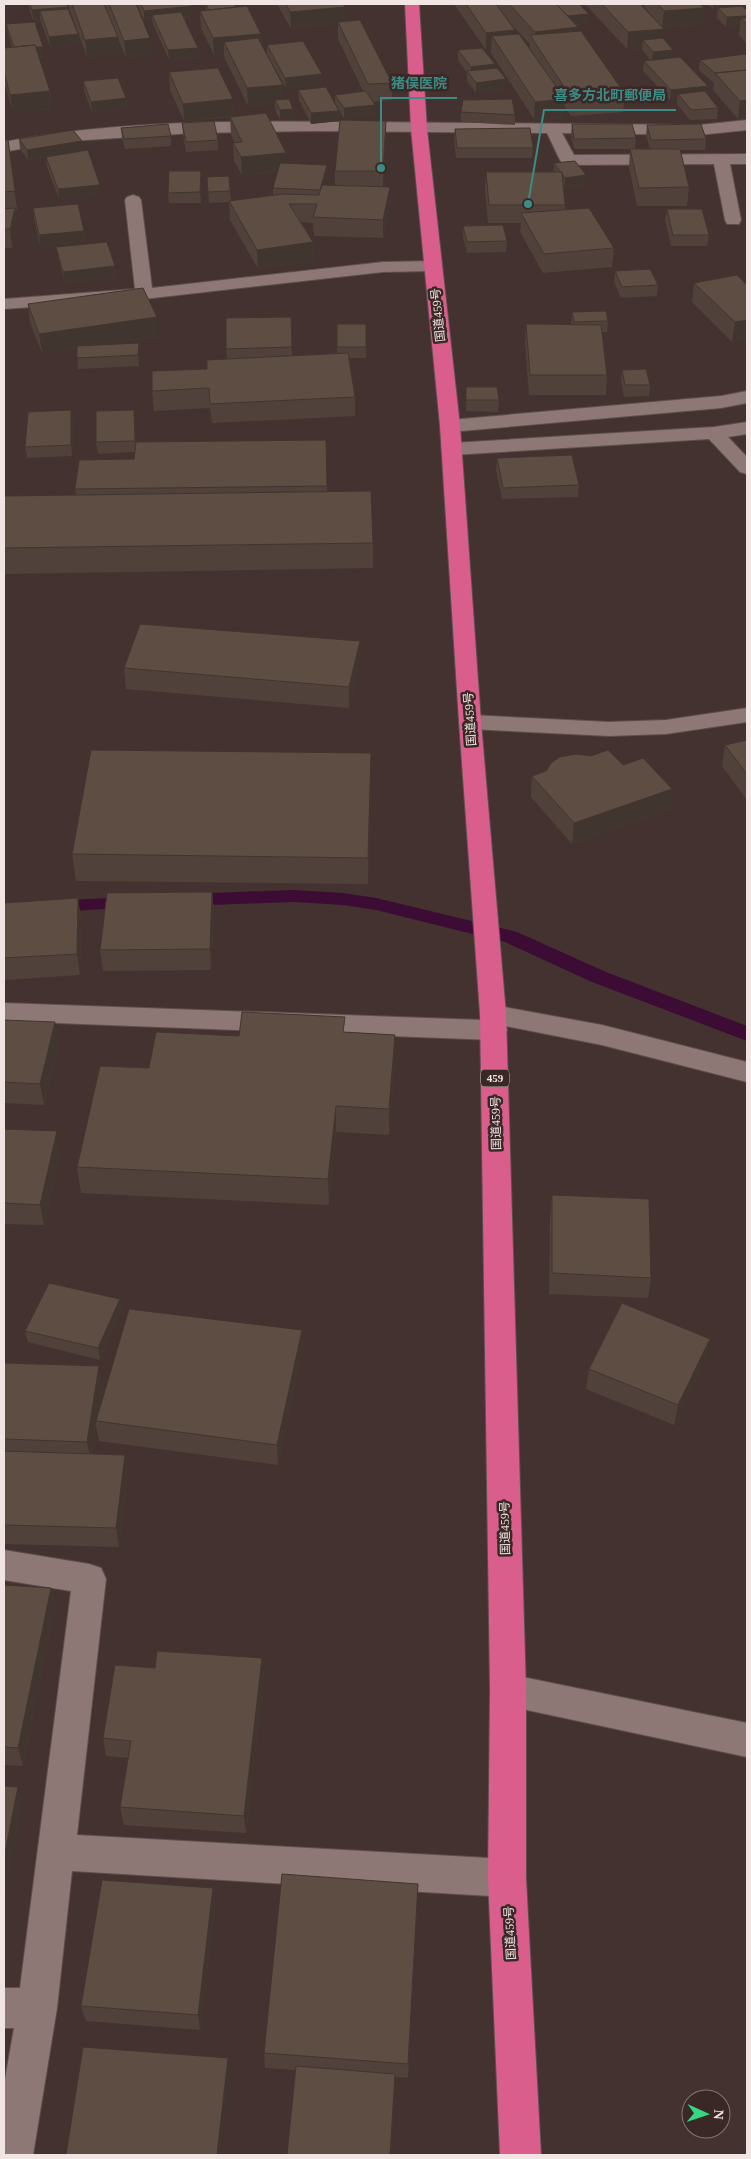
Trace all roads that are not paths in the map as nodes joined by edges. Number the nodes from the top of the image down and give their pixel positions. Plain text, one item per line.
1 (412, 4) edge
2 (747, 125) edge
3 (419, 129) junction
4 (553, 130) junction
5 (4, 147) edge
6 (721, 159) junction
7 (747, 159) edge
8 (133, 200) dead end
9 (733, 220) dead end
10 (433, 266) junction
11 (144, 294) junction
12 (4, 304) edge
13 (747, 397) edge
14 (747, 428) edge
15 (714, 433) junction
16 (451, 438) junction
17 (747, 468) edge
18 (747, 716) edge
19 (470, 722) junction
20 (4, 1012) edge
21 (493, 1022) junction
22 (747, 1072) edge
23 (4, 1565) edge
24 (508, 1690) junction
25 (747, 1740) edge
26 (56, 1852) junction
27 (507, 1878) junction
28 (20, 2008) edge
29 (12, 2155) edge
30 (521, 2155) edge

1 - 3 highway, 国道459号 / 459
2 - 4 street
3 - 4 street
3 - 5 street
3 - 10 highway, 国道459号 / 459
4 - 6 street
6 - 7 street
6 - 9 street
8 - 11 street
10 - 11 street
10 - 16 highway, 国道459号 / 459
11 - 12 street
13 - 16 street
14 - 15 street
15 - 16 street
15 - 17 street
16 - 19 highway, 国道459号 / 459
18 - 19 street
19 - 21 highway, 国道459号 / 459
20 - 21 street
21 - 22 street
21 - 24 highway, 国道459号 / 459
23 - 26 street
24 - 25 street
24 - 27 highway, 国道459号 / 459
26 - 27 street
26 - 28 street
27 - 30 highway, 国道459号 / 459
28 - 29 street

